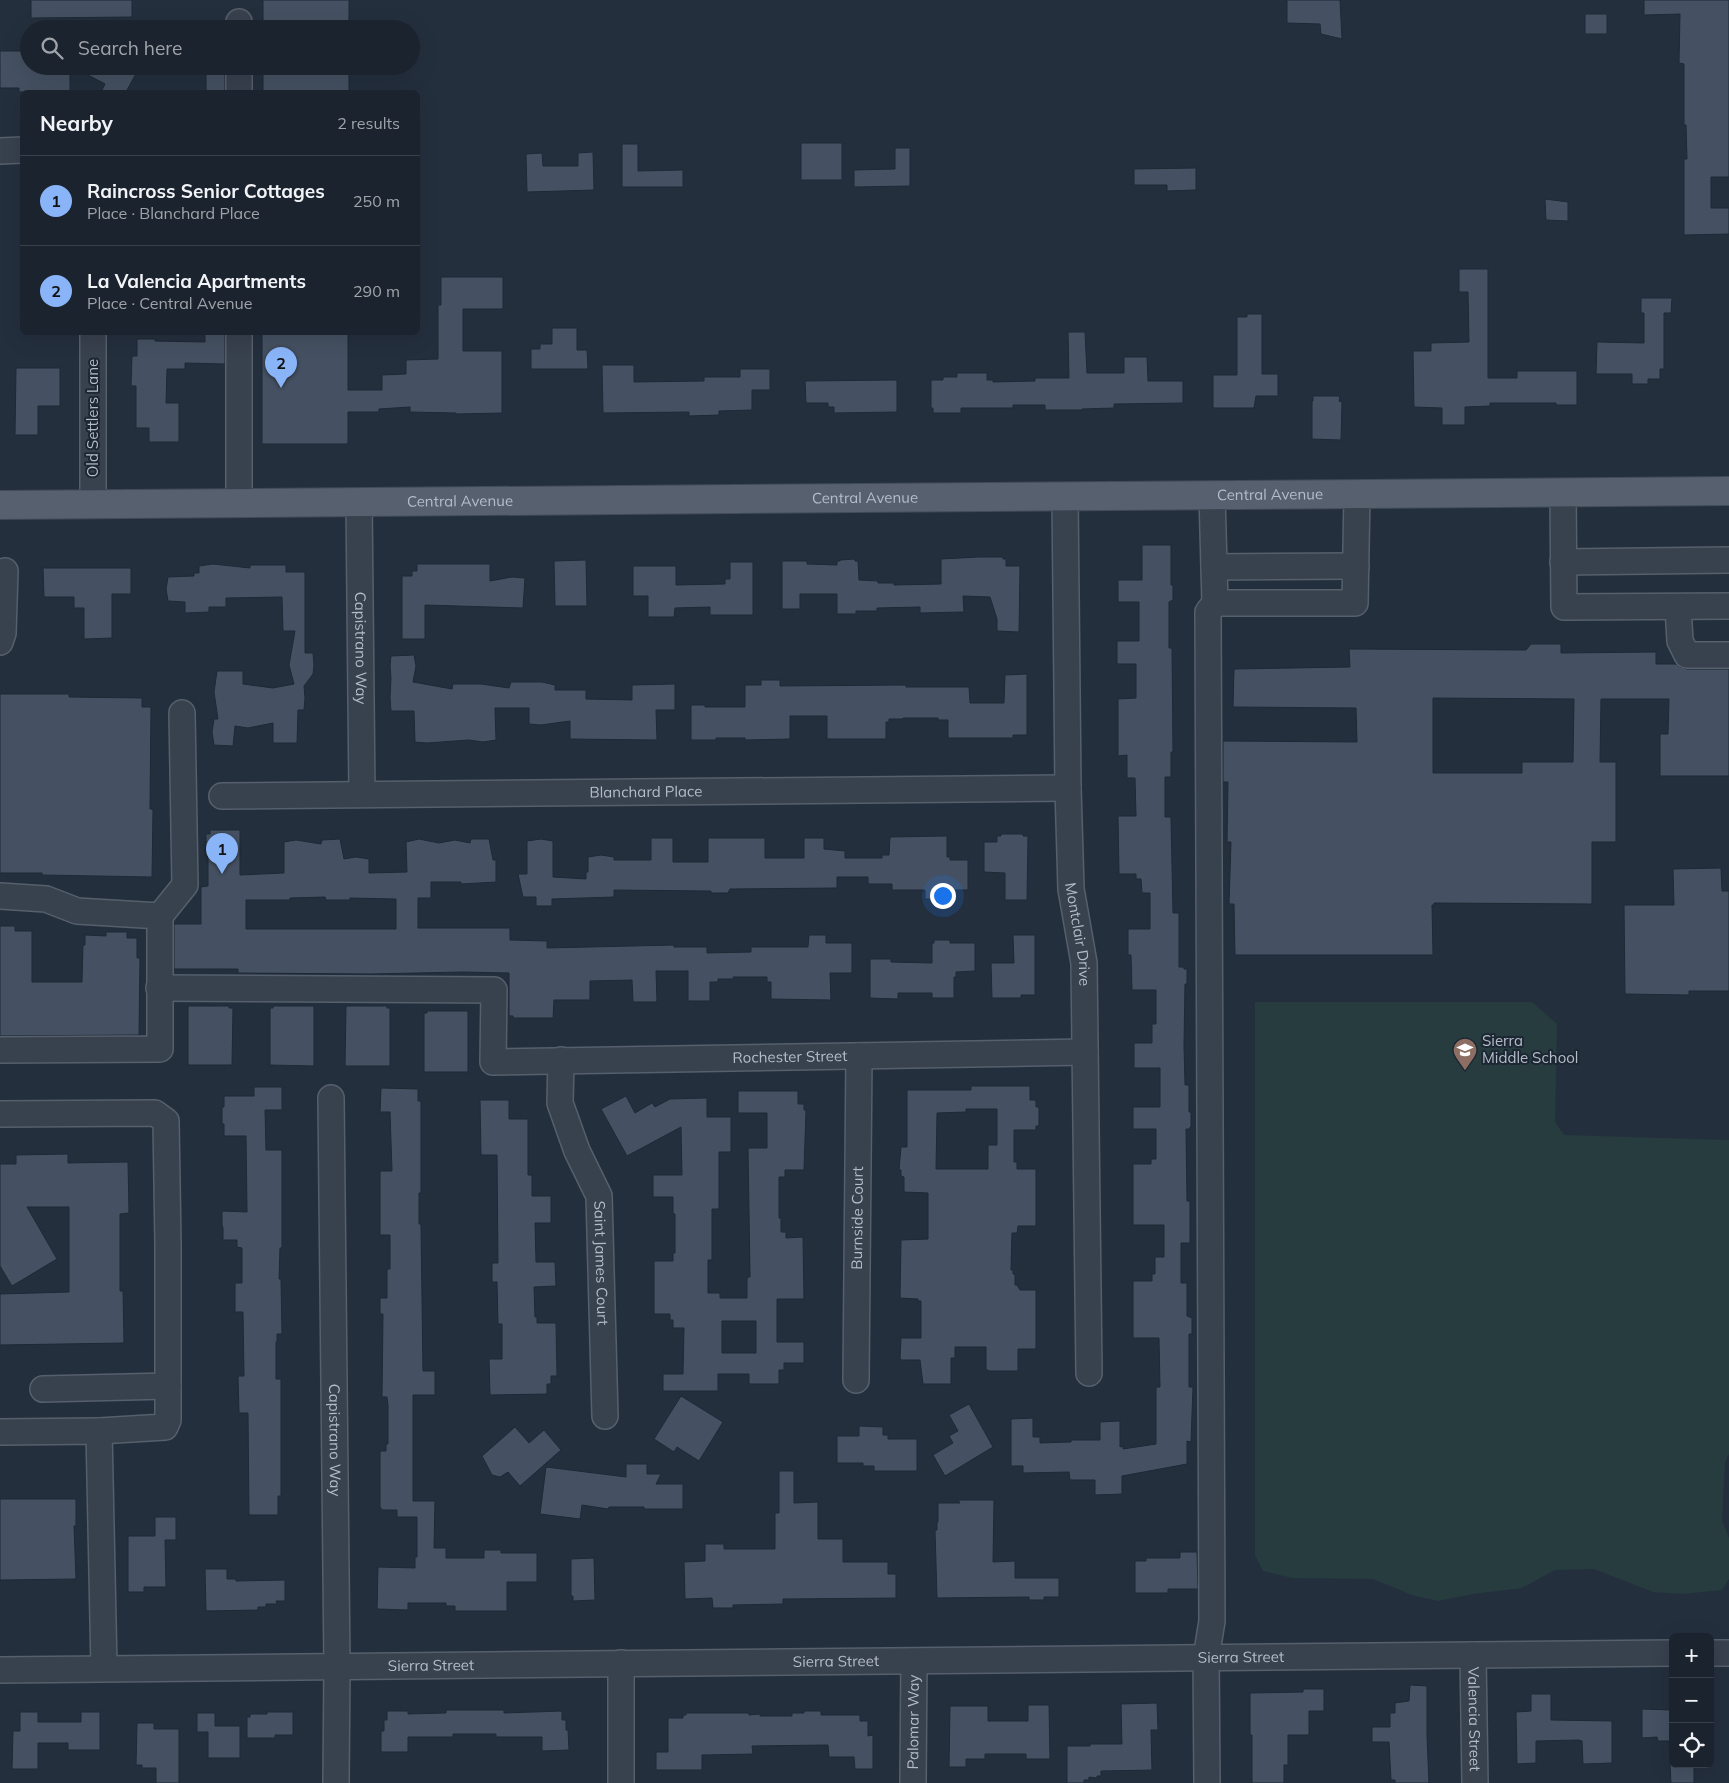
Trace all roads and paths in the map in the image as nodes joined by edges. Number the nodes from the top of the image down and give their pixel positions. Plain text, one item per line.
1 (239, 75) edge
2 (239, 90) edge
3 (20, 150) edge
4 (0, 151) edge
5 (92, 335) edge
6 (239, 335) edge
7 (1729, 491) edge
8 (1563, 492) junction
9 (1357, 494) junction
10 (1212, 495) junction
11 (1065, 496) junction
12 (359, 502) junction
13 (239, 503) junction
14 (93, 504) junction
15 (0, 505) edge
16 (1729, 560) edge
17 (1563, 562) junction
18 (1356, 566) junction
19 (1214, 568) junction
20 (5, 571) dead end
21 (1215, 603) junction
22 (1729, 606) edge
23 (1678, 607) junction
24 (0, 642) edge
25 (1729, 655) edge
26 (182, 713) dead end
27 (1068, 788) junction
28 (362, 794) junction
29 (222, 796) dead end
30 (0, 896) edge
31 (160, 916) junction
32 (159, 988) junction
33 (0, 1050) edge
34 (1085, 1052) junction
35 (859, 1056) junction
36 (561, 1060) junction
37 (331, 1098) dead end
38 (0, 1114) edge
39 (1089, 1373) dead end
40 (856, 1380) dead end
41 (168, 1386) junction
42 (43, 1389) dead end
43 (605, 1416) dead end
44 (99, 1431) junction
45 (0, 1432) edge
46 (1669, 1653) edge
47 (1714, 1653) edge
48 (1729, 1653) edge
49 (1473, 1655) junction
50 (1206, 1658) junction
51 (914, 1660) junction
52 (621, 1663) junction
53 (336, 1666) junction
54 (104, 1668) junction
55 (0, 1670) edge
56 (336, 1783) edge
57 (621, 1783) edge
58 (913, 1783) edge
59 (1207, 1783) edge
60 (1475, 1783) edge

1 - 2 street
3 - 4 street
5 - 14 street, Old Settlers Lane
6 - 13 street
7 - 8 main road, Central Avenue
8 - 9 main road, Central Avenue
8 - 17 street
9 - 10 main road, Central Avenue
9 - 18 street
10 - 11 main road, Central Avenue
10 - 19 street
11 - 12 main road, Central Avenue
11 - 27 street, Montclair Drive
12 - 13 main road, Central Avenue
12 - 28 street, Capistrano Way
13 - 14 main road, Central Avenue
14 - 15 main road, Central Avenue
16 - 17 street
17 - 23 street
18 - 19 street
18 - 21 street
19 - 21 street
20 - 24 street
21 - 50 street
22 - 23 street
23 - 25 street
26 - 31 street
27 - 28 street, Blanchard Place
27 - 34 street, Montclair Drive
28 - 29 street, Blanchard Place
30 - 31 street
31 - 32 street
32 - 33 street
32 - 36 street, Rochester Street
34 - 35 street, Rochester Street
34 - 39 street, Montclair Drive
35 - 36 street, Rochester Street
35 - 40 street, Burnside Court
36 - 43 street, Saint James Court
37 - 53 street, Capistrano Way
38 - 41 street
41 - 42 street
41 - 44 street
44 - 45 street
44 - 54 street
46 - 49 street, Sierra Street
47 - 48 street
49 - 50 street, Sierra Street
49 - 60 street, Valencia Street
50 - 51 street, Sierra Street
50 - 59 street
51 - 52 street, Sierra Street
51 - 58 street, Palomar Way
52 - 53 street, Sierra Street
52 - 57 street
53 - 54 street, Sierra Street
53 - 56 street, Capistrano Way
54 - 55 street, Sierra Street

